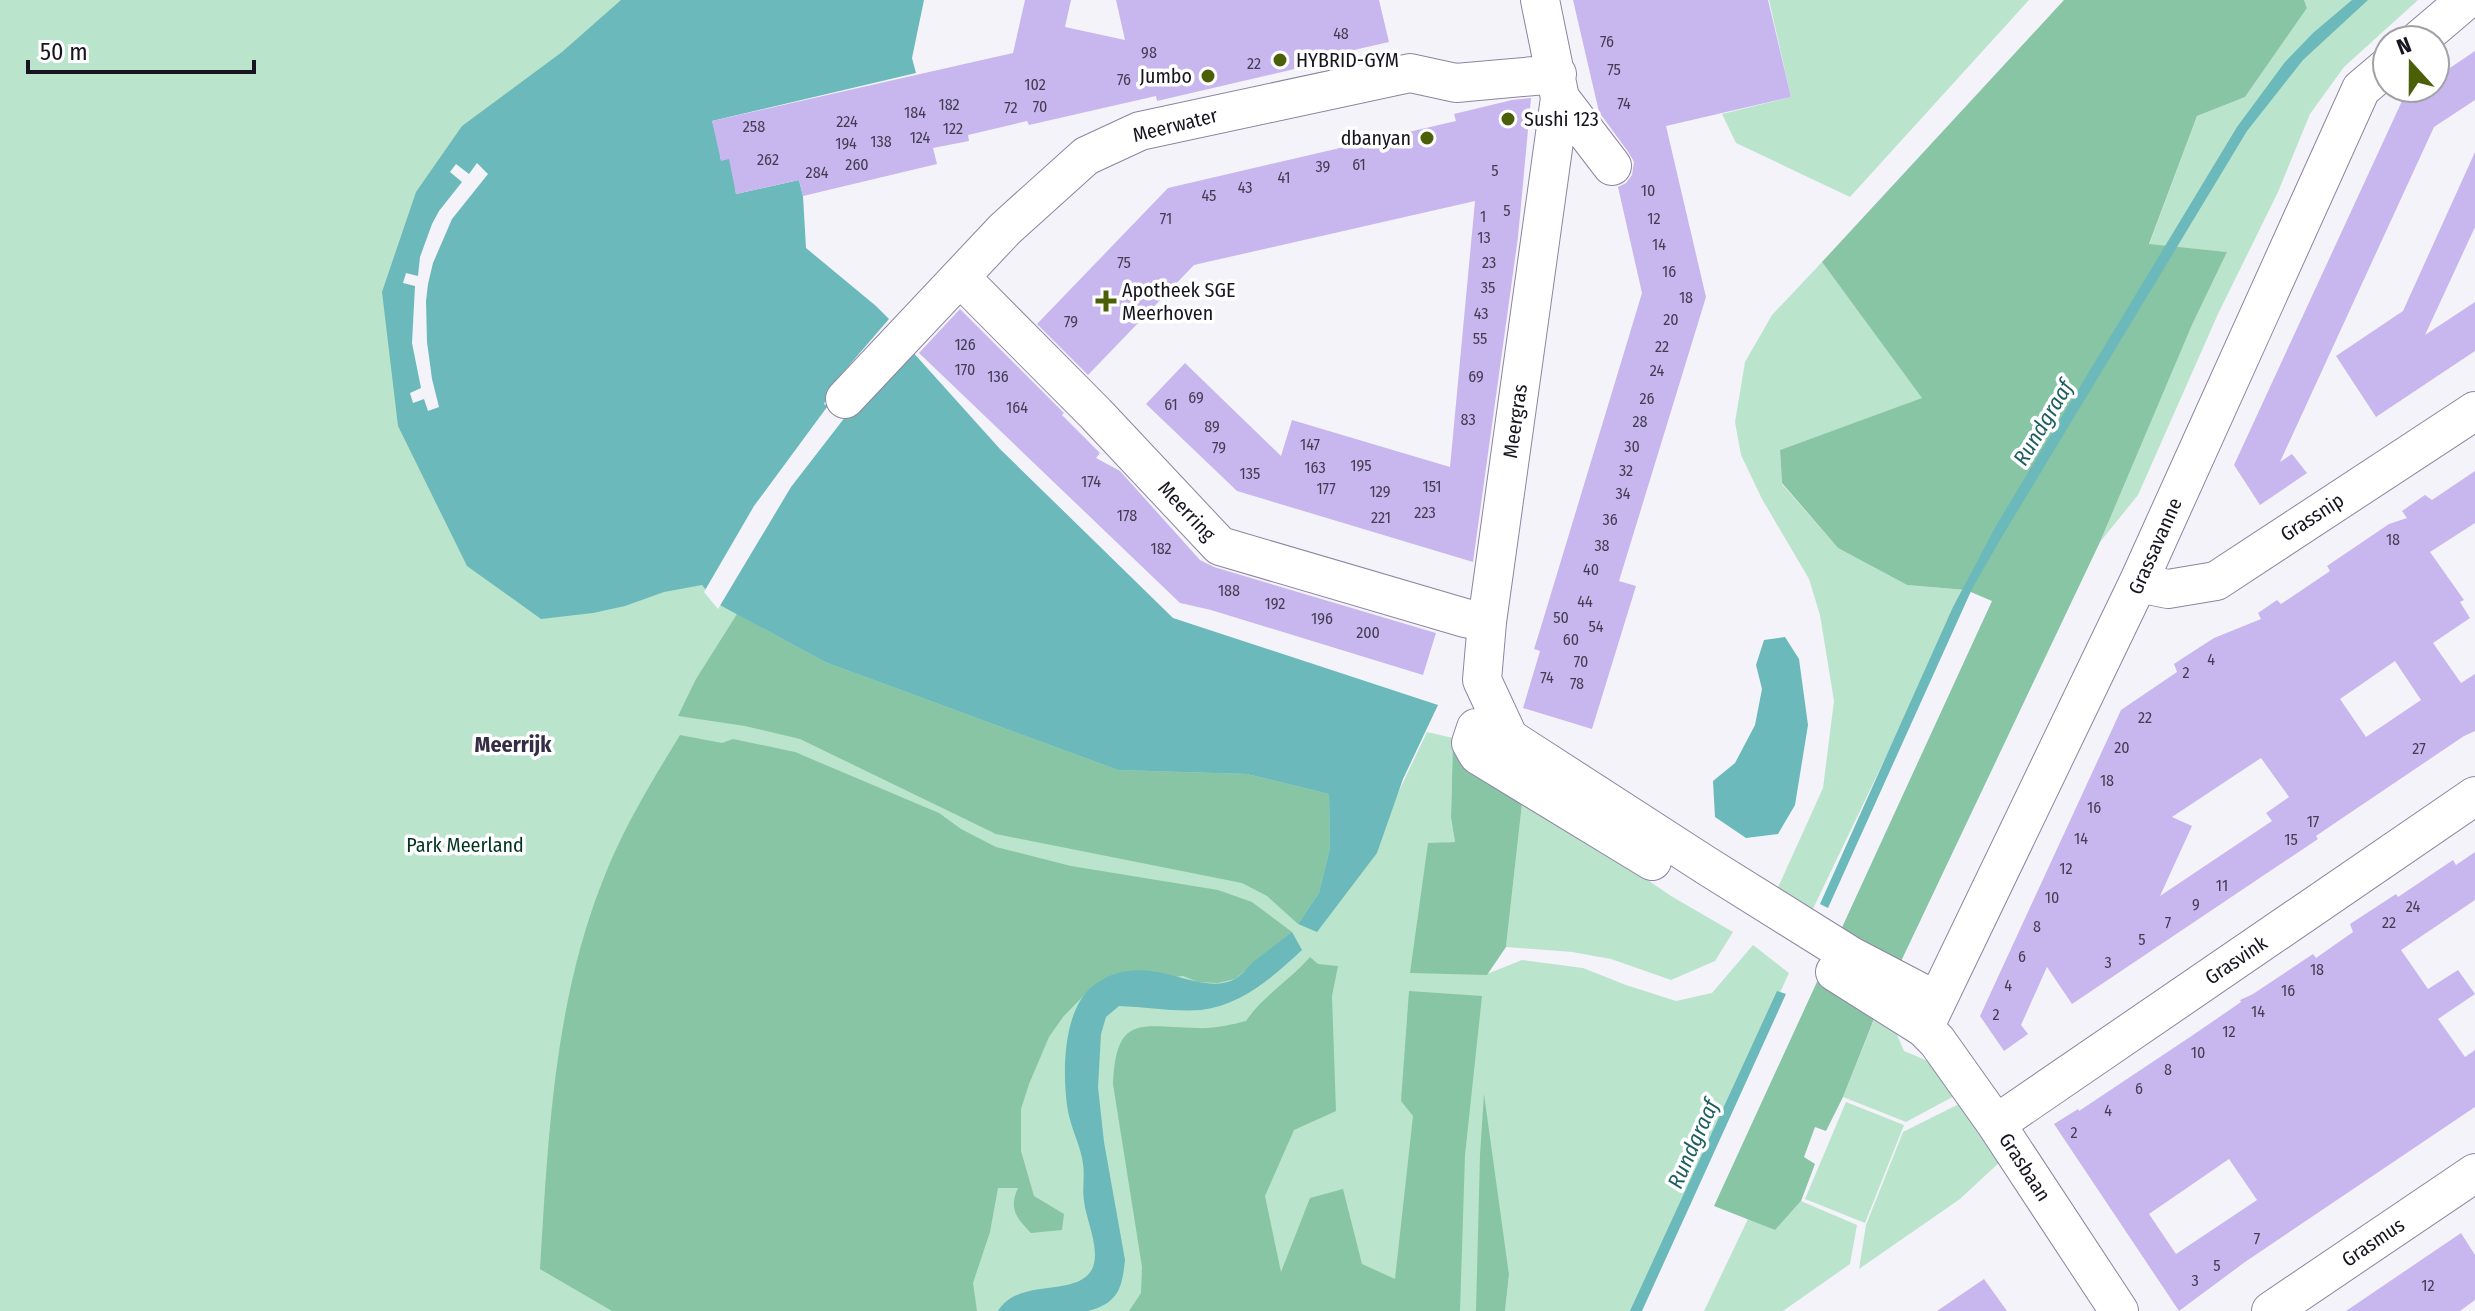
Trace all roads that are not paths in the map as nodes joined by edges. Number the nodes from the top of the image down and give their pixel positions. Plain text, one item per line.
1 (1540, 0) edge
2 (2466, 0) edge
3 (2438, 24) edge
4 (2371, 81) edge
5 (1558, 86) junction
6 (1612, 166) dead end
7 (960, 277) junction
8 (845, 399) dead end
9 (2475, 411) edge
10 (2138, 583) junction
11 (1487, 622) junction
12 (1492, 733) joint
13 (2475, 796) edge
14 (1930, 1015) junction
15 (1996, 1124) junction
16 (2475, 1173) edge
17 (2119, 1311) edge
18 (2271, 1311) edge

1 - 5 street
2 - 3 street
4 - 10 street, Grassavanne
5 - 6 street
5 - 7 street, Meerwater
5 - 11 street, Meergras
7 - 8 street, Meerwater
7 - 11 street, Meerring
9 - 10 street, Grassnip
10 - 14 street, Grassavanne
11 - 12 street, Meergras
12 - 14 street, Grasbaan
13 - 15 street, Grasvink
14 - 15 street, Grasbaan
15 - 17 street, Grasbaan
16 - 18 street, Grasmus

